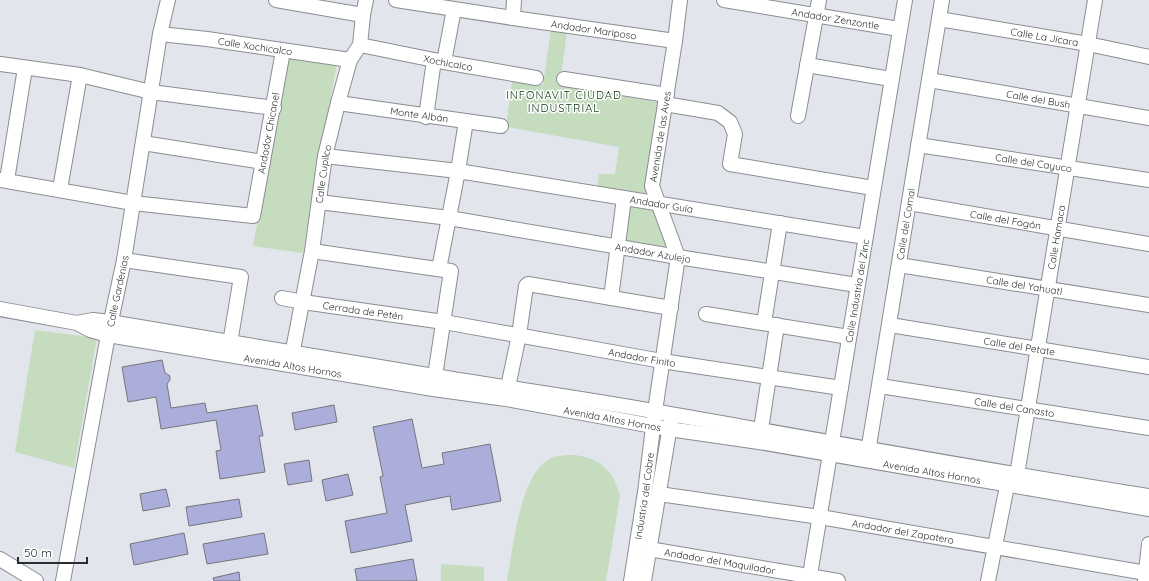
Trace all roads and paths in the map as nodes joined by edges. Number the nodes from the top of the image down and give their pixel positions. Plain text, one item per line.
1 (168, 0) edge
2 (276, 0) edge
3 (366, 0) edge
4 (396, 0) edge
5 (514, 0) edge
6 (680, 0) edge
7 (724, 0) edge
8 (819, 0) edge
9 (905, 0) edge
10 (942, 0) edge
11 (1095, 0) edge
12 (454, 9) junction
13 (363, 15) junction
14 (816, 15) junction
15 (513, 18) junction
16 (939, 20) junction
17 (899, 29) junction
18 (160, 34) junction
19 (675, 41) junction
20 (360, 44) junction
21 (1088, 44) junction
22 (283, 51) junction
23 (1149, 56) edge
24 (350, 60) junction
25 (439, 61) junction
26 (0, 64) edge
27 (807, 65) junction
28 (24, 68) junction
29 (80, 75) junction
30 (536, 78) dead end
31 (564, 78) dead end
32 (891, 79) junction
33 (929, 80) junction
34 (151, 92) junction
35 (666, 99) junction
36 (338, 103) junction
37 (1078, 105) junction
38 (274, 108) junction
39 (798, 116) dead end
40 (426, 117) junction
41 (1149, 118) edge
42 (466, 121) junction
43 (501, 126) dead end
44 (143, 143) junction
45 (918, 145) junction
46 (326, 156) junction
47 (263, 162) junction
48 (1067, 168) junction
49 (458, 171) junction
50 (3, 180) edge
51 (1149, 180) edge
52 (873, 188) junction
53 (60, 189) junction
54 (624, 198) junction
55 (319, 202) junction
56 (133, 203) junction
57 (657, 203) junction
58 (909, 203) junction
59 (449, 218) junction
60 (780, 223) junction
61 (1057, 228) junction
62 (865, 237) junction
63 (1149, 244) edge
64 (619, 246) junction
65 (312, 251) junction
66 (678, 257) junction
67 (124, 260) junction
68 (899, 265) junction
69 (445, 270) junction
70 (772, 271) junction
71 (857, 285) junction
72 (1047, 289) junction
73 (282, 298) dead end
74 (611, 298) junction
75 (303, 302) junction
76 (1149, 305) edge
77 (671, 308) junction
78 (0, 309) edge
79 (706, 314) dead end
80 (444, 322) junction
81 (771, 324) junction
82 (890, 324) junction
83 (109, 329) junction
84 (518, 335) junction
85 (849, 337) junction
86 (230, 343) junction
87 (1037, 349) junction
88 (292, 359) junction
89 (662, 361) junction
90 (1149, 367) edge
91 (435, 376) junction
92 (769, 377) junction
93 (880, 386) junction
94 (508, 387) junction
95 (841, 388) junction
96 (1028, 409) junction
97 (655, 411) junction
98 (672, 414) junction
99 (654, 426) junction
100 (1149, 428) edge
101 (669, 429) junction
102 (761, 429) junction
103 (831, 449) junction
104 (868, 455) junction
105 (1017, 475) junction
106 (1007, 486) junction
107 (659, 494) junction
108 (1149, 496) edge
109 (1149, 509) edge
110 (820, 517) junction
111 (1149, 544) edge
112 (995, 547) junction
113 (649, 549) junction
114 (2, 566) edge
115 (1146, 577) edge
116 (809, 579) edge
117 (36, 581) edge
118 (63, 581) edge
119 (631, 581) edge
120 (644, 581) edge
121 (838, 581) edge
122 (988, 581) edge

1 - 18 street, Calle Gardenias
2 - 13 street
3 - 13 street, Calle Cupilco
4 - 12 street, Andador Mariposo
5 - 15 street
6 - 19 street, Avenida de las Aves
7 - 14 street, Andador Zenzontle
8 - 14 street
9 - 17 street, Calle Industria del Zinc
10 - 16 street, Calle del Comal
11 - 21 street, Calle Hamaca
12 - 15 street, Andador Mariposo
12 - 25 street
13 - 20 street, Calle Cupilco
14 - 17 street, Andador Zenzontle
14 - 27 street
15 - 19 street, Andador Mariposo
16 - 21 street, Calle La Jícara
16 - 33 street, Calle del Comal
17 - 32 street, Calle Industria del Zinc
18 - 22 street, Calle Xochicalco
18 - 34 street, Calle Gardenias
19 - 35 street, Avenida de las Aves
20 - 24 street, Calle Cupilco
20 - 25 street, Xochicalco
21 - 23 street, Calle La Jícara
21 - 37 street, Calle Hamaca
22 - 24 street, Calle Xochicalco
22 - 38 street, Andador Chicanel
24 - 36 street, Calle Cupilco
25 - 30 street, Xochicalco
25 - 40 street
26 - 28 street
27 - 32 street
27 - 39 street
28 - 29 street
28 - 50 street
29 - 34 street
29 - 53 street
31 - 35 street
32 - 52 street, Calle Industria del Zinc
33 - 37 street, Calle del Bush
33 - 45 street, Calle del Comal
34 - 38 street
34 - 44 street, Calle Gardenias
35 - 52 street
35 - 57 street, Avenida de las Aves
36 - 40 street, Monte Albán
36 - 46 street, Calle Cupilco
37 - 41 street, Calle del Bush
37 - 48 street, Calle Hamaca
38 - 47 street, Andador Chicanel
40 - 42 street, Monte Albán
42 - 43 street, Monte Albán
42 - 49 street
44 - 47 street
44 - 56 street, Calle Gardenias
45 - 48 street, Calle del Cayuco
45 - 58 street, Calle del Comal
46 - 49 street, Andador Guía
46 - 55 street, Calle Cupilco
47 - 56 street, Andador Chicanel
48 - 51 street, Calle del Cayuco
48 - 61 street, Calle Hamaca
49 - 54 street, Andador Guía
49 - 59 street
50 - 53 street
52 - 62 street, Calle Industria del Zinc
53 - 56 street
54 - 57 street, Andador Guía
54 - 64 street
55 - 59 street, Andador Azulejo
55 - 65 street, Calle Cupilco
56 - 67 street, Calle Gardenias
57 - 60 street, Andador Guía
57 - 66 street, Avenida de las Aves
58 - 61 street, Calle del Fogón
58 - 68 street, Calle del Comal
59 - 64 street, Andador Azulejo
59 - 69 street
60 - 62 street, Andador Guía
60 - 70 street
61 - 63 street, Calle del Fogón
61 - 72 street, Calle Hamaca
62 - 71 street, Calle Industria del Zinc
64 - 66 street, Andador Azulejo
64 - 74 street
65 - 69 street
65 - 75 street, Calle Cupilco
66 - 70 street, Andador Azulejo
66 - 77 street, Avenida de las Aves
67 - 83 street, Calle Gardenias
67 - 86 street
68 - 72 street, Calle del Yahuatl
68 - 82 street, Calle del Comal
69 - 80 street
70 - 71 street, Andador Azulejo
70 - 81 street
71 - 85 street, Calle Industria del Zinc
72 - 76 street, Calle del Yahuatl
72 - 87 street, Calle Hamaca
73 - 75 street, Cerrada de Petén
74 - 77 street
74 - 84 street
75 - 80 street, Cerrada de Petén
75 - 88 street, Calle Cupilco
77 - 89 street, Avenida de las Aves
78 - 83 street, Avenida Altos Hornos
79 - 81 street
80 - 84 street, Andador Finito
80 - 91 street
81 - 85 street
81 - 92 street
82 - 87 street, Calle del Petate
82 - 93 street, Calle del Comal
83 - 86 street, Avenida Altos Hornos
83 - 88 street, Avenida Altos Hornos
83 - 118 street, Calle Gardenias
84 - 89 street, Andador Finito
84 - 94 street
85 - 95 street, Calle Industria del Zinc
86 - 88 street, Avenida Altos Hornos
87 - 90 street, Calle del Petate
87 - 96 street, Calle Hamaca
88 - 91 street, Avenida Altos Hornos
88 - 99 street, Avenida Altos Hornos
89 - 92 street, Andador Finito
89 - 97 street, Avenida de las Aves
91 - 94 street, Avenida Altos Hornos
92 - 95 street, Andador Finito
92 - 102 street
93 - 96 street, Calle del Canasto
93 - 104 street, Calle del Comal
94 - 97 street, Avenida Altos Hornos
95 - 103 street, Calle Industria del Zinc
96 - 100 street, Calle del Canasto
96 - 105 street, Calle Hamaca
97 - 98 street, Avenida Altos Hornos
97 - 99 street, Industria del Cobre
98 - 101 street, Industria del Cobre
98 - 102 street, Avenida Altos Hornos
99 - 101 street, Avenida Altos Hornos
99 - 119 street, Industria del Cobre
101 - 103 street, Avenida Altos Hornos
101 - 107 street, Industria del Cobre
102 - 103 street, Avenida Altos Hornos
103 - 104 street, Avenida Altos Hornos
103 - 110 street, Calle Industria del Zinc
104 - 105 street, Avenida Altos Hornos
104 - 106 street, Avenida Altos Hornos
105 - 108 street, Avenida Altos Hornos
106 - 109 street, Avenida Altos Hornos
106 - 112 street
107 - 110 street, Andador del Zapatero
107 - 113 street, Industria del Cobre
110 - 112 street, Andador del Zapatero
110 - 116 street, Calle Industria del Zinc
111 - 115 street
112 - 115 street, Andador del Zapatero
112 - 122 street
113 - 116 street, Andador del Maquilador
113 - 120 street, Industria del Cobre
114 - 117 street
116 - 121 street, Andador del Maquilador

